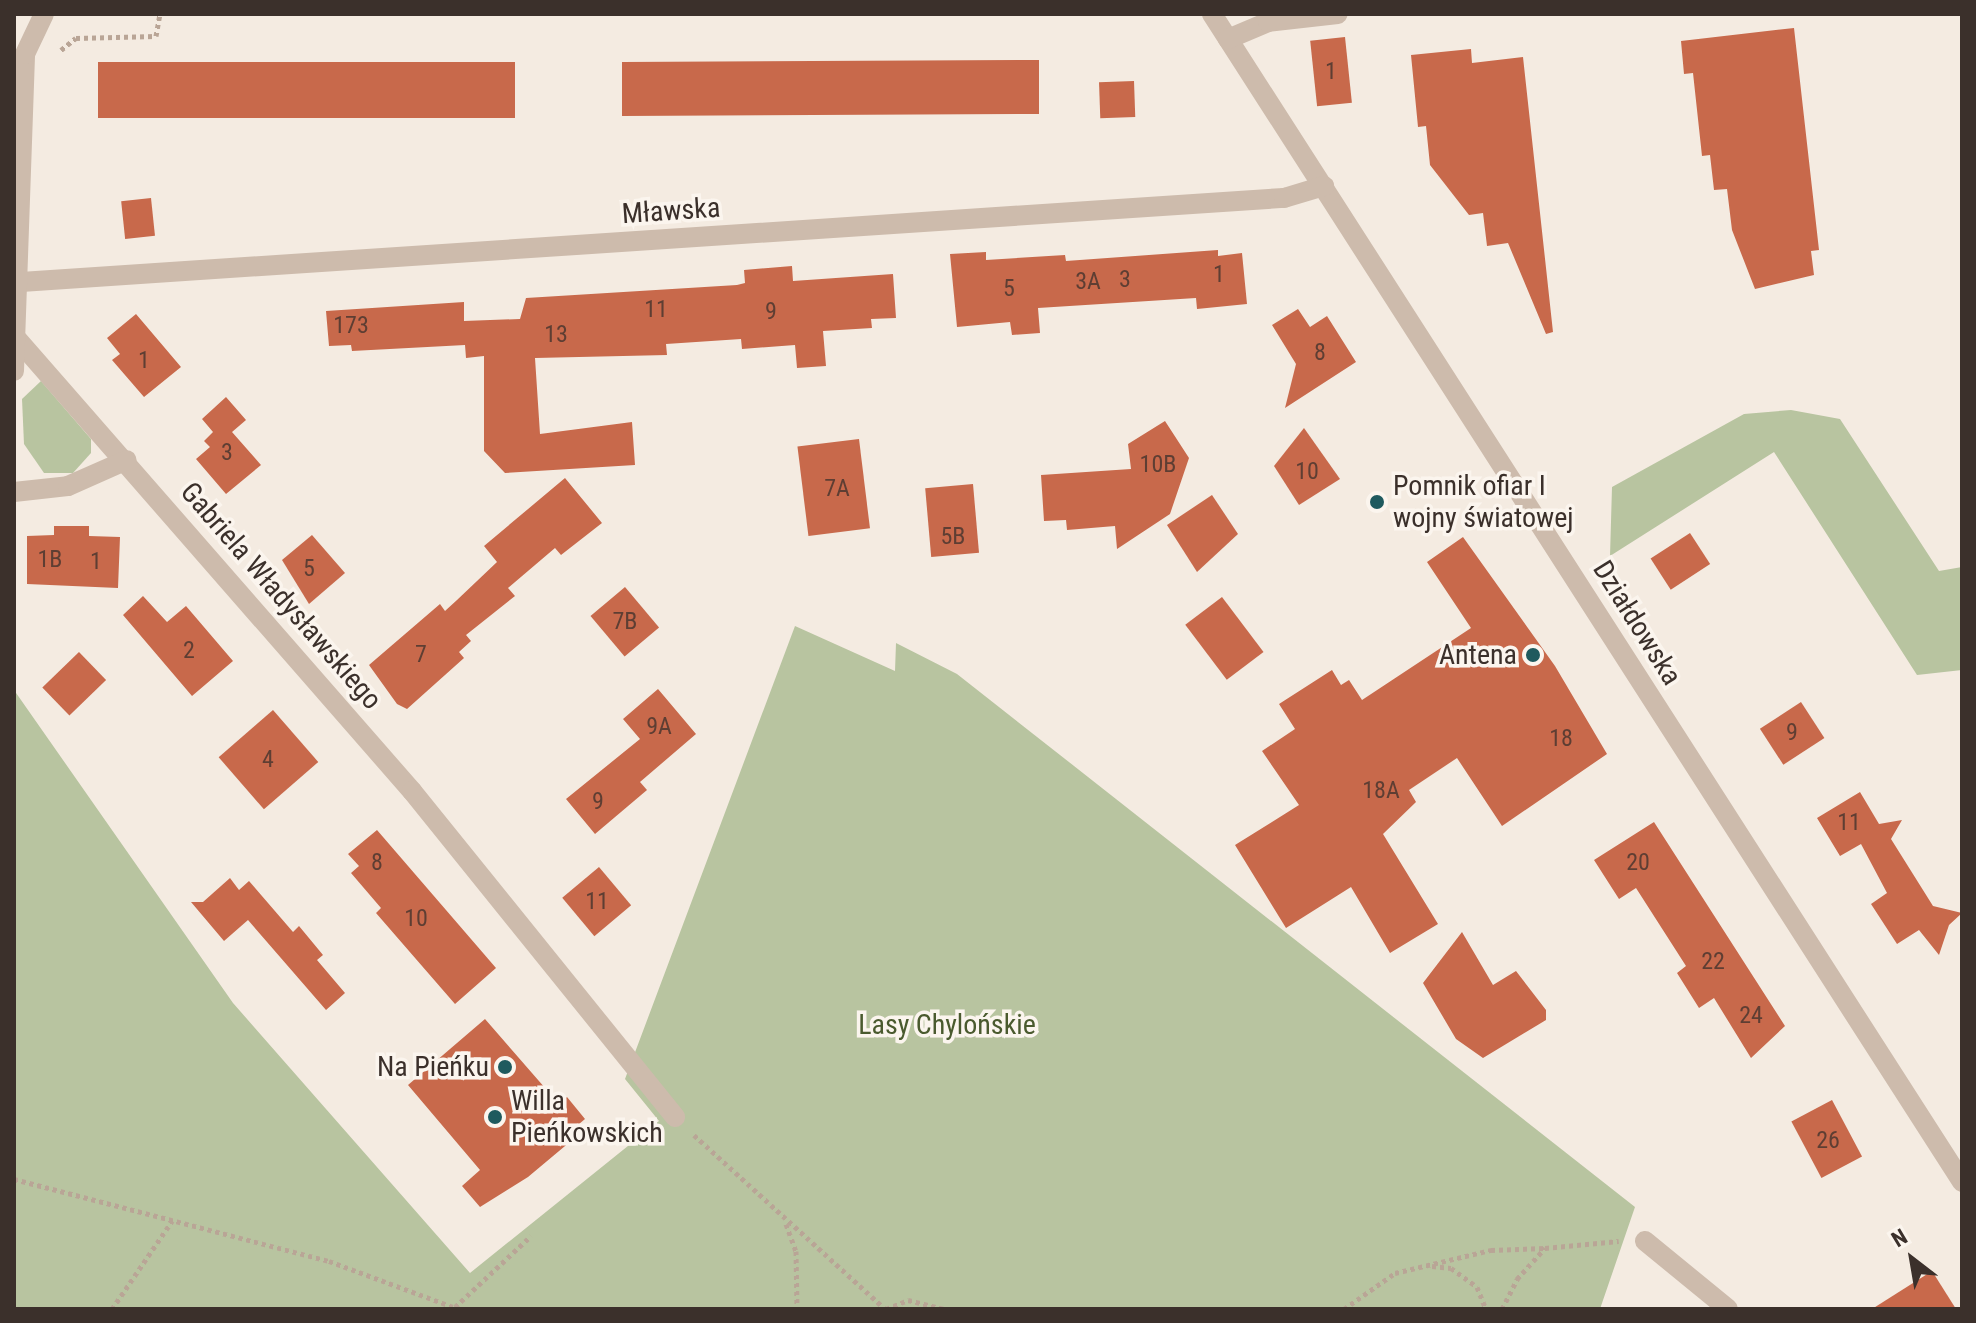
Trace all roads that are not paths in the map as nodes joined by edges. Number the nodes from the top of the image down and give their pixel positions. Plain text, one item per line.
1 (44, 14) edge
2 (1212, 14) edge
3 (1338, 14) edge
4 (14, 35) edge
5 (1228, 39) junction
6 (25, 54) junction
7 (1324, 186) junction
8 (21, 282) junction
9 (18, 340) junction
10 (14, 371) edge
11 (127, 460) junction
12 (14, 492) edge
13 (675, 1117) road end
14 (1962, 1182) edge
15 (1645, 1241) road end
16 (1728, 1309) edge

1 - 6 street
2 - 5 street, Działdowska
3 - 5 street
4 - 6 street
5 - 7 street, Działdowska
6 - 8 street
7 - 8 street, Mławska
7 - 14 street, Działdowska
8 - 9 street
9 - 10 street
9 - 11 street, Gabriela Władysławskiego
11 - 12 street
11 - 13 street, Gabriela Władysławskiego
15 - 16 street

